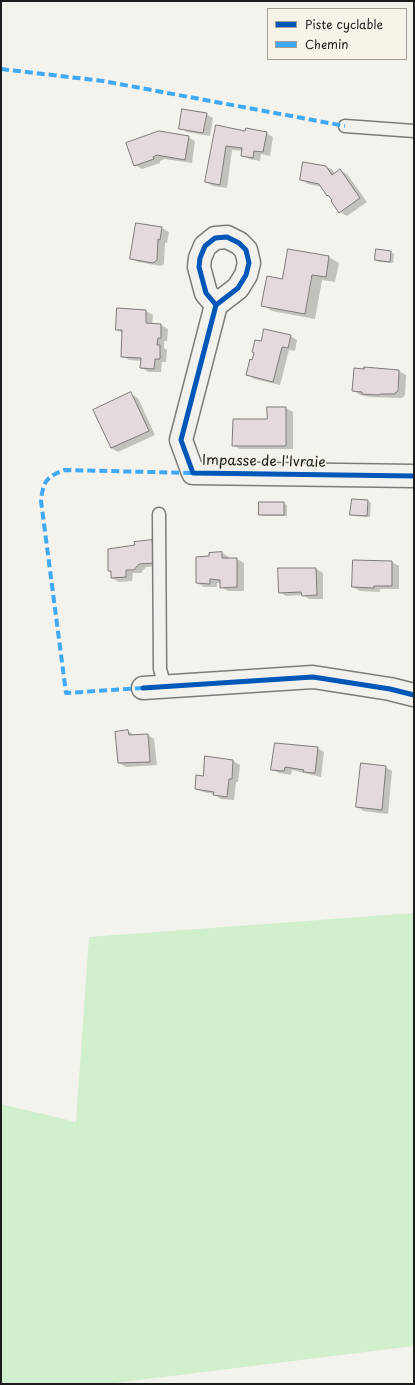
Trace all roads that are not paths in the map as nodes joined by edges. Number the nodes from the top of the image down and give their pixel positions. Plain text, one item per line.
1 (345, 126) dead end
2 (414, 131) edge
3 (216, 305) dead end
4 (414, 476) edge
5 (160, 514) dead end
6 (165, 687) junction
7 (143, 688) dead end
8 (414, 695) edge

1 - 2 lane
3 - 4 street, Impasse de l'Ivraie
5 - 6 lane
6 - 7 street
6 - 8 street

